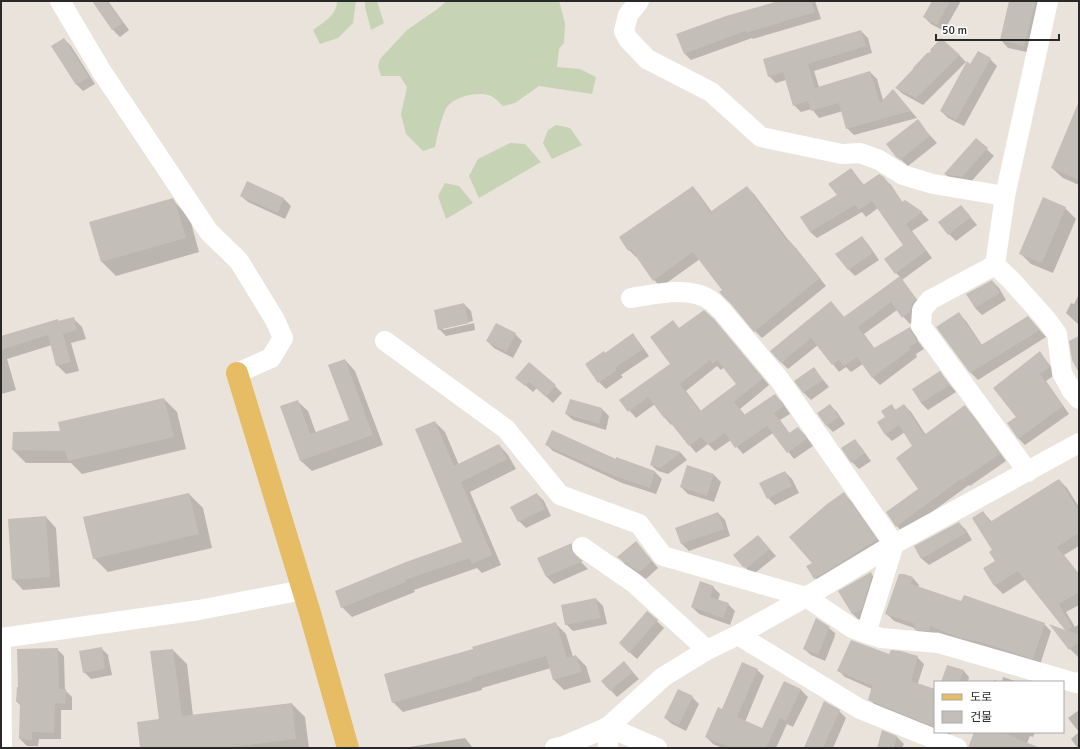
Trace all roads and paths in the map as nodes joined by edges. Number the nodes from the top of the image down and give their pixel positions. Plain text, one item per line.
1 (60, 1) edge
2 (639, 1) edge
3 (1048, 1) edge
4 (1005, 196) junction
5 (995, 265) junction
6 (631, 298) dead end
7 (385, 341) dead end
8 (237, 373) joint
9 (1079, 399) edge
10 (1079, 443) edge
11 (1028, 472) junction
12 (894, 544) junction
13 (582, 547) dead end
14 (303, 590) junction
15 (806, 597) junction
16 (866, 633) junction
17 (738, 635) junction
18 (1, 638) edge
19 (1, 646) edge
20 (707, 650) junction
21 (1079, 682) edge
22 (608, 727) junction
23 (2, 748) edge
24 (348, 748) edge
25 (555, 748) edge
26 (608, 748) edge
27 (657, 748) edge
28 (957, 748) edge

1 - 8 street
2 - 4 street
3 - 4 street
4 - 5 street
5 - 9 street
5 - 11 street
6 - 12 street
7 - 15 street
8 - 14 main road
10 - 11 street
11 - 12 street
12 - 15 street
12 - 16 street
13 - 20 street
14 - 18 street
14 - 24 main road
15 - 16 street
15 - 17 street
16 - 21 street
17 - 20 street
17 - 28 street
19 - 23 street
20 - 22 street
22 - 25 street
22 - 26 street
22 - 27 street

